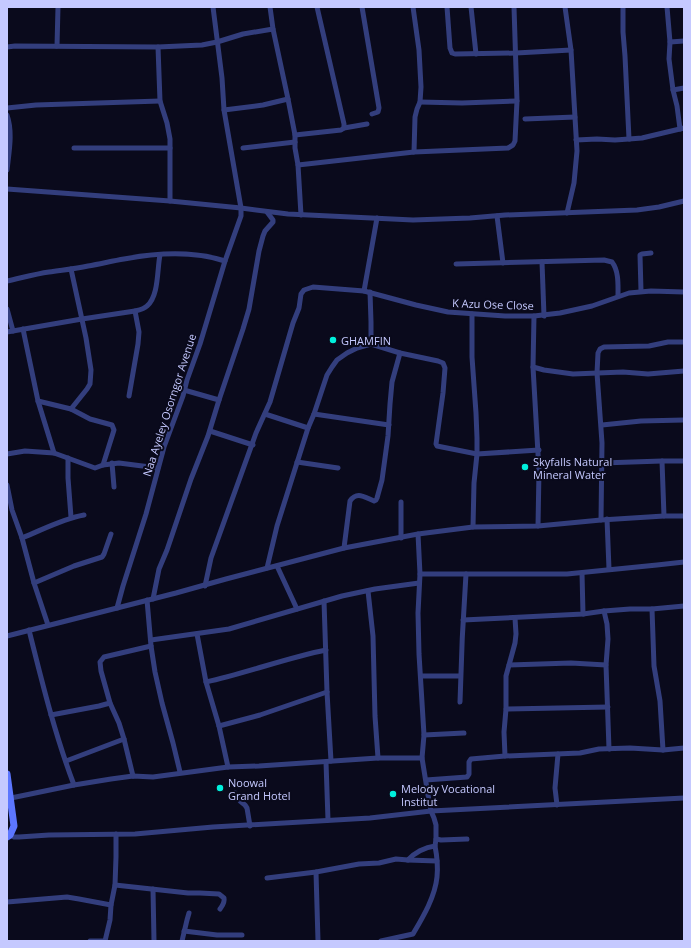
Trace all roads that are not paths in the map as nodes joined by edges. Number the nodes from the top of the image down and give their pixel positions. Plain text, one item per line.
1 (58, 7) edge
2 (212, 7) edge
3 (270, 7) edge
4 (317, 7) edge
5 (362, 7) edge
6 (413, 7) edge
7 (447, 7) edge
8 (471, 7) edge
9 (514, 7) edge
10 (565, 7) edge
11 (623, 7) edge
12 (667, 7) edge
13 (273, 29) junction
14 (684, 41) edge
15 (217, 42) junction
16 (670, 42) junction
17 (7, 46) edge
18 (57, 46) junction
19 (158, 47) junction
20 (571, 50) junction
21 (516, 53) junction
22 (476, 54) junction
23 (684, 88) edge
24 (673, 90) junction
25 (288, 99) junction
26 (160, 101) junction
27 (517, 101) junction
28 (420, 102) junction
29 (7, 108) edge
30 (224, 110) junction
31 (372, 114) dead end
32 (7, 115) edge
33 (575, 117) junction
34 (525, 119) dead end
35 (367, 124) dead end
36 (344, 128) junction
37 (682, 129) edge
38 (294, 135) junction
39 (628, 139) junction
40 (576, 140) junction
41 (295, 142) junction
42 (74, 148) dead end
43 (170, 148) junction
44 (243, 148) dead end
45 (414, 152) junction
46 (298, 165) junction
47 (7, 170) edge
48 (7, 189) edge
49 (170, 201) junction
50 (684, 201) edge
51 (241, 208) junction
52 (266, 212) junction
53 (567, 213) junction
54 (302, 215) junction
55 (497, 216) junction
56 (377, 218) junction
57 (651, 253) dead end
58 (160, 255) junction
59 (225, 261) junction
60 (542, 262) junction
61 (503, 263) junction
62 (456, 264) dead end
63 (71, 269) junction
64 (7, 281) edge
65 (367, 291) junction
66 (641, 291) junction
67 (684, 292) edge
68 (618, 296) junction
69 (7, 309) edge
70 (135, 311) junction
71 (472, 314) junction
72 (534, 316) junction
73 (544, 316) junction
74 (82, 319) junction
75 (23, 329) junction
76 (10, 332) edge
77 (684, 342) edge
78 (371, 344) junction
79 (400, 353) junction
80 (533, 367) junction
81 (684, 371) edge
82 (597, 373) junction
83 (184, 390) junction
84 (129, 396) dead end
85 (219, 400) junction
86 (38, 401) junction
87 (71, 409) junction
88 (265, 414) junction
89 (314, 414) junction
90 (684, 420) edge
91 (389, 425) junction
92 (602, 425) junction
93 (308, 428) junction
94 (210, 431) junction
95 (253, 445) junction
96 (538, 450) junction
97 (54, 453) junction
98 (7, 454) edge
99 (477, 454) junction
100 (68, 458) junction
101 (662, 460) junction
102 (684, 461) edge
103 (297, 462) junction
104 (112, 463) junction
105 (602, 463) junction
106 (103, 465) junction
107 (158, 468) junction
108 (338, 468) dead end
109 (7, 485) edge
110 (114, 487) dead end
111 (401, 502) dead end
112 (10, 510) edge
113 (84, 515) dead end
114 (664, 516) junction
115 (684, 516) edge
116 (72, 518) junction
117 (604, 520) junction
118 (538, 526) junction
119 (473, 527) junction
120 (111, 534) dead end
121 (418, 534) junction
122 (22, 538) junction
123 (401, 538) junction
124 (344, 548) junction
125 (684, 562) edge
126 (277, 566) junction
127 (267, 568) junction
128 (609, 569) junction
129 (582, 573) junction
130 (420, 574) junction
131 (466, 574) junction
132 (419, 583) junction
133 (34, 584) junction
134 (205, 586) junction
135 (368, 591) junction
136 (150, 600) junction
137 (324, 601) junction
138 (684, 606) edge
139 (117, 608) junction
140 (297, 609) junction
141 (652, 609) junction
142 (604, 610) junction
143 (584, 614) junction
144 (515, 618) junction
145 (463, 620) junction
146 (48, 625) junction
147 (29, 630) junction
148 (197, 634) junction
149 (7, 636) edge
150 (151, 640) junction
151 (151, 646) junction
152 (326, 650) junction
153 (509, 665) junction
154 (606, 665) junction
155 (421, 676) junction
156 (460, 676) junction
157 (206, 682) junction
158 (327, 692) junction
159 (460, 702) dead end
160 (110, 703) junction
161 (608, 707) junction
162 (506, 709) junction
163 (51, 715) junction
164 (218, 726) junction
165 (464, 732) dead end
166 (424, 735) junction
167 (124, 739) junction
168 (684, 748) edge
169 (609, 749) junction
170 (663, 750) junction
171 (558, 754) junction
172 (505, 756) junction
173 (378, 758) junction
174 (422, 758) junction
175 (66, 761) junction
176 (329, 762) junction
177 (228, 767) junction
178 (180, 772) junction
179 (7, 774) edge
180 (133, 776) junction
181 (426, 780) junction
182 (74, 785) junction
183 (8, 791) edge
184 (235, 794) dead end
185 (11, 798) junction
186 (684, 798) edge
187 (557, 805) junction
188 (431, 811) junction
189 (328, 820) junction
190 (250, 826) junction
191 (116, 834) junction
192 (9, 836) edge
193 (436, 838) junction
194 (467, 839) dead end
195 (435, 846) junction
196 (408, 860) junction
197 (437, 861) junction
198 (316, 872) junction
199 (267, 878) dead end
200 (115, 885) junction
201 (153, 889) junction
202 (7, 902) edge
203 (111, 905) junction
204 (220, 909) dead end
205 (189, 913) dead end
206 (184, 931) junction
207 (242, 935) dead end
208 (90, 941) edge
209 (105, 941) edge
210 (154, 941) edge
211 (182, 941) edge
212 (318, 941) edge
213 (381, 941) edge

1 - 18 street
2 - 15 street
3 - 13 street
4 - 36 street
5 - 31 street
6 - 28 street
7 - 22 street
8 - 22 street
9 - 21 street
10 - 20 street
11 - 39 street
12 - 16 street
13 - 15 street
13 - 25 street
14 - 16 street
15 - 19 street
15 - 30 street
16 - 24 street
17 - 18 street
18 - 19 street
19 - 26 street
20 - 21 street
20 - 33 street
21 - 22 street
21 - 27 street
23 - 24 street
24 - 37 street
25 - 30 street
25 - 38 street
26 - 29 street
26 - 43 street
27 - 28 street
27 - 45 street
28 - 45 street
30 - 51 street
32 - 47 street
33 - 34 street
33 - 40 street
35 - 36 street
36 - 38 street
37 - 39 street
38 - 41 street
39 - 40 street
40 - 53 street
41 - 44 street
41 - 46 street
42 - 43 street
43 - 49 street
45 - 46 street
46 - 54 street
48 - 49 street
49 - 51 street
50 - 53 street
51 - 52 street
51 - 59 street, Naa Ayeley Osorngor Avenue
52 - 54 street
52 - 85 street
53 - 55 street
54 - 56 street
55 - 56 street
55 - 61 street
56 - 65 street
57 - 66 street
58 - 59 street
58 - 63 street
58 - 70 street
59 - 83 street, Naa Ayeley Osorngor Avenue
60 - 61 street
60 - 68 street
60 - 73 street
61 - 62 street
63 - 64 street
63 - 74 street
65 - 71 street, K Azu Ose Close
65 - 78 street
65 - 88 street, K Azu Ose Close
66 - 67 street, K Azu Ose Close
66 - 68 street, K Azu Ose Close
68 - 73 street, K Azu Ose Close
69 - 76 street
70 - 74 street
70 - 84 street
71 - 72 street, K Azu Ose Close
71 - 99 street
72 - 73 street, K Azu Ose Close
72 - 80 street
74 - 75 street
74 - 87 street
75 - 76 street
75 - 86 street
77 - 82 street
78 - 79 street
78 - 89 street
79 - 91 street
79 - 99 street
80 - 82 street
80 - 96 street
81 - 82 street
82 - 92 street
83 - 85 street
83 - 107 street, Naa Ayeley Osorngor Avenue
85 - 94 street
86 - 87 street
86 - 97 street
87 - 106 street
88 - 93 street
88 - 95 street
89 - 91 street
89 - 93 street
90 - 92 street
91 - 124 street
92 - 105 street
93 - 103 street
94 - 95 street
94 - 136 street
95 - 134 street
96 - 99 street
96 - 118 street
97 - 98 street
97 - 100 street
99 - 119 street
100 - 106 street
100 - 116 street
101 - 102 street
101 - 105 street
101 - 114 street
103 - 108 street
103 - 127 street
104 - 106 street
104 - 107 street
104 - 110 street
105 - 117 street
107 - 139 street, Naa Ayeley Osorngor Avenue
109 - 112 street
111 - 123 street
112 - 122 street
113 - 116 street
114 - 115 street
114 - 117 street
116 - 122 street
117 - 118 street
117 - 128 street
118 - 119 street
119 - 121 street
120 - 133 street
121 - 123 street
121 - 130 street
122 - 133 street
123 - 124 street
124 - 126 street
125 - 128 street
126 - 127 street
126 - 140 street
127 - 134 street
128 - 129 street
129 - 131 street
129 - 143 street
130 - 131 street
130 - 132 street
131 - 145 street
132 - 135 street
132 - 155 street
133 - 146 street
134 - 136 street
135 - 137 street
135 - 173 street
136 - 139 street
136 - 150 street
137 - 140 street
137 - 152 street
138 - 141 street
139 - 146 street
140 - 148 street
141 - 142 street
141 - 170 street
142 - 143 street
142 - 154 street
143 - 144 street
144 - 145 street
144 - 153 street
145 - 156 street
146 - 147 street
147 - 149 street
147 - 163 street
148 - 150 street
148 - 157 street
150 - 151 street
151 - 160 street
151 - 178 street
152 - 157 street
152 - 158 street
153 - 154 street
153 - 162 street
154 - 161 street
155 - 156 street
155 - 166 street
156 - 159 street
157 - 164 street
158 - 164 street
158 - 176 street
160 - 163 street
160 - 167 street
161 - 162 street
161 - 169 street
162 - 172 street
163 - 175 street
164 - 177 street
165 - 166 street
166 - 174 street
167 - 175 street
167 - 180 street
168 - 170 street
169 - 170 street
169 - 171 street
171 - 172 street
171 - 187 street
172 - 181 street
173 - 174 street
173 - 176 street
174 - 181 street
175 - 182 street
176 - 177 street
176 - 189 street
177 - 178 street
178 - 180 street
179 - 183 street
180 - 182 street
181 - 188 street
182 - 185 street
183 - 185 street
184 - 190 street
185 - 192 street
186 - 187 street
187 - 188 street
188 - 189 street
188 - 193 street
189 - 190 street
190 - 191 street
191 - 192 street
191 - 200 street
193 - 194 street
193 - 195 street
195 - 196 street
195 - 197 street
196 - 197 street
196 - 198 street
197 - 213 street
198 - 199 street
198 - 212 street
200 - 201 street
200 - 203 street
201 - 204 street
201 - 210 street
202 - 203 street
203 - 209 street
205 - 206 street
206 - 207 street
206 - 211 street
208 - 209 street

